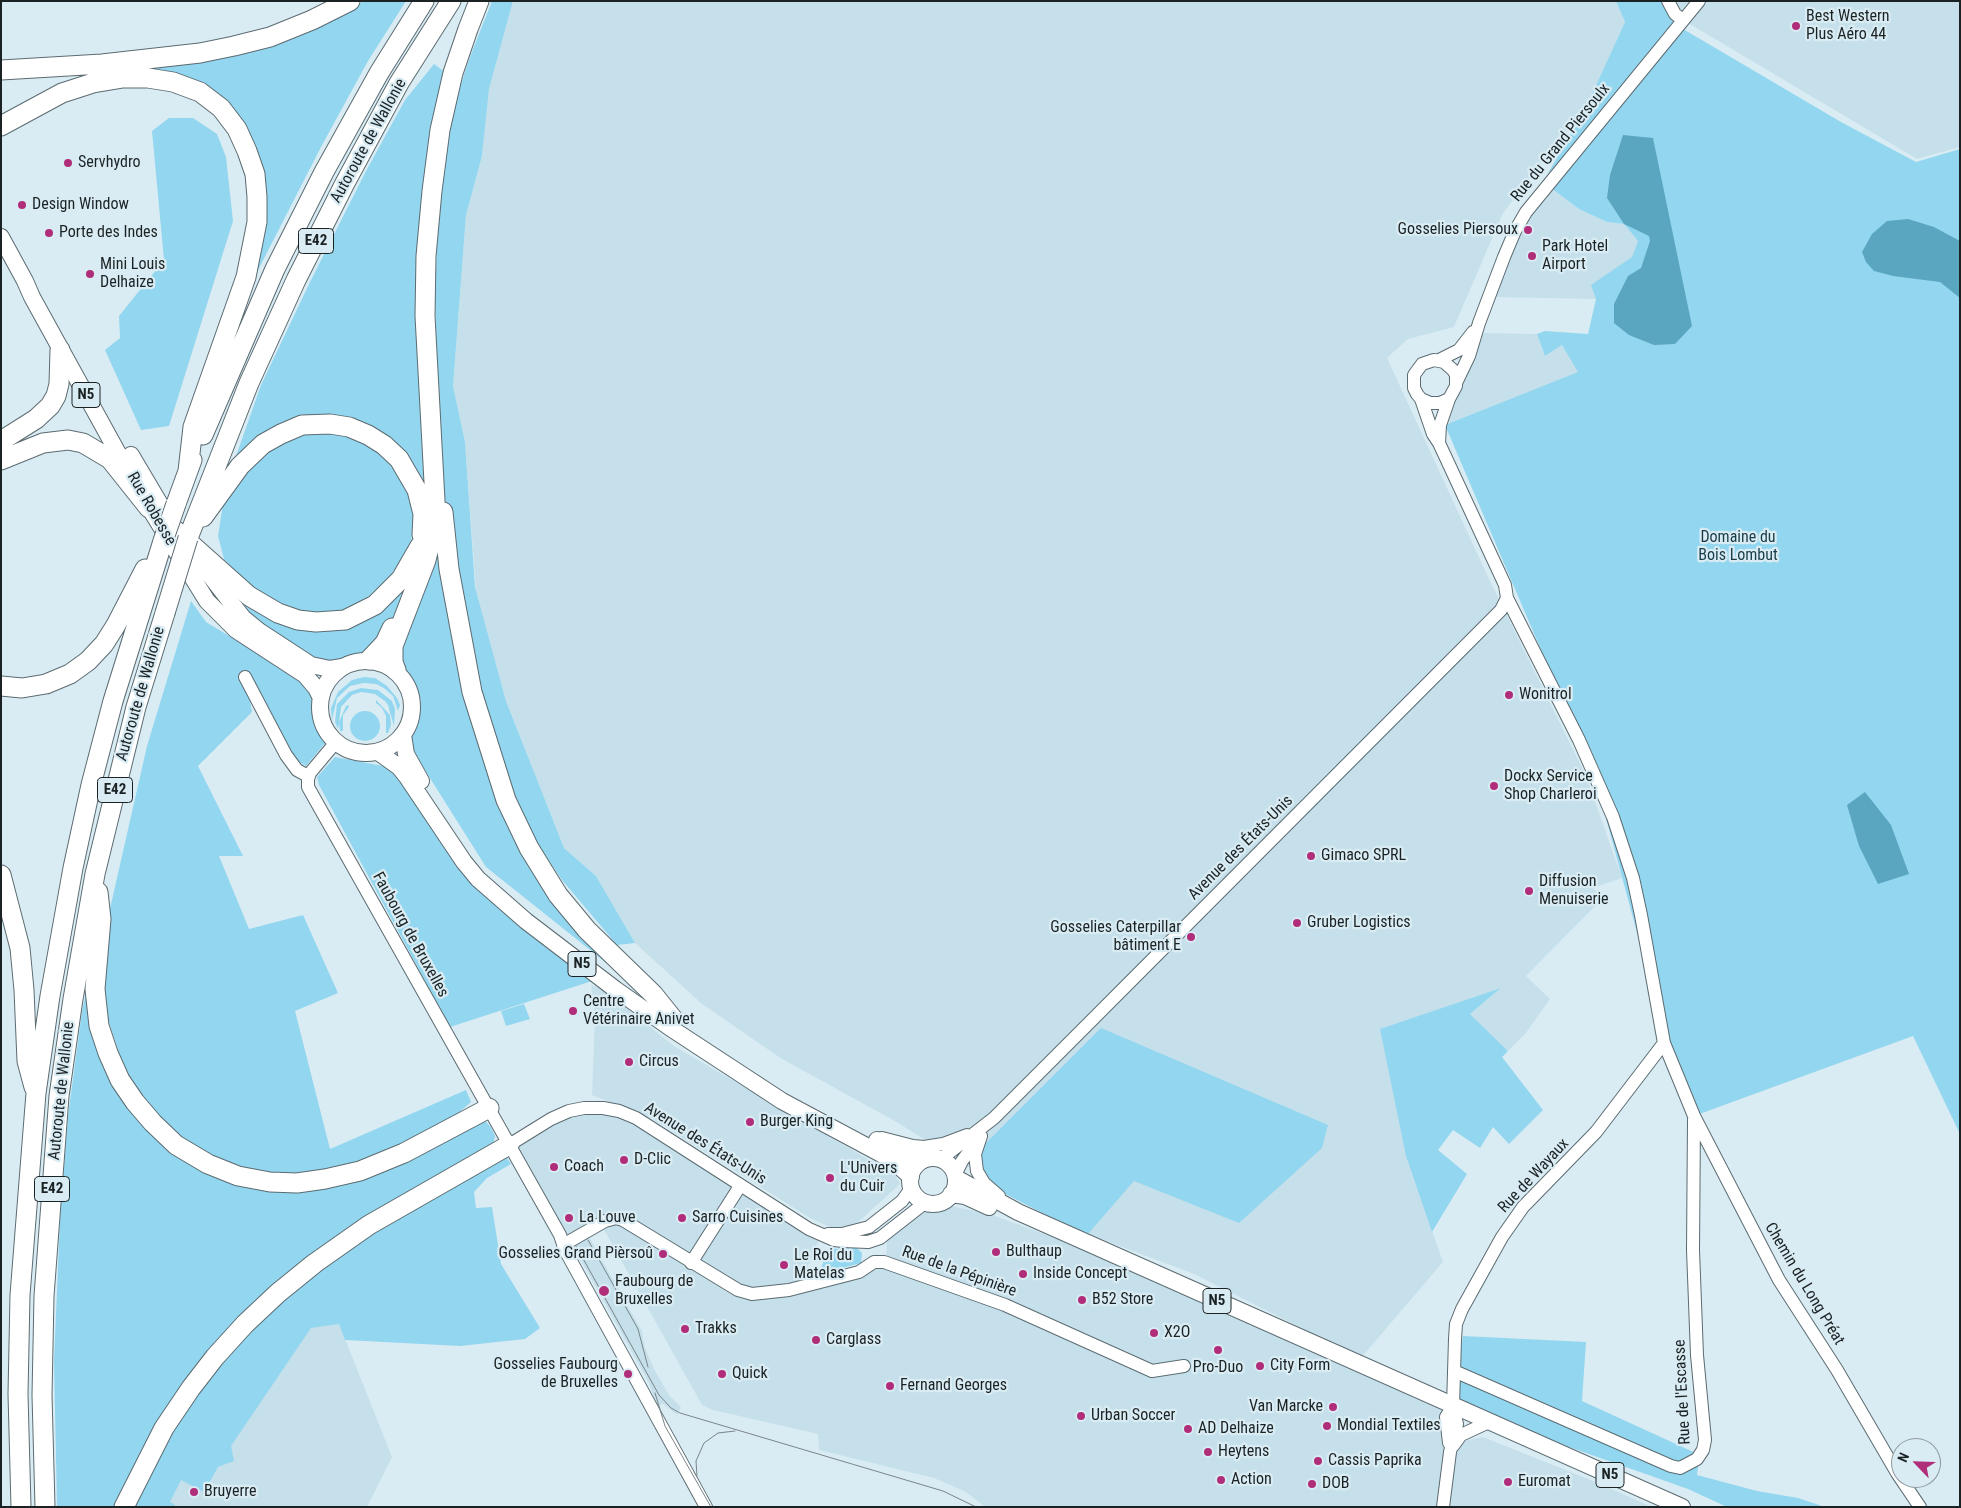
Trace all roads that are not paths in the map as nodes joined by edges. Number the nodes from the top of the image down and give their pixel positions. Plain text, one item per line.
1 (350, 1) edge
2 (424, 1) edge
3 (451, 1) edge
4 (479, 1) edge
5 (1668, 1) edge
6 (1699, 1) edge
7 (1683, 20) junction
8 (1, 70) edge
9 (1, 126) edge
10 (1, 237) edge
11 (25, 282) junction
12 (1479, 323) junction
13 (60, 350) junction
14 (1439, 360) junction
15 (1457, 381) junction
16 (1421, 399) junction
17 (1449, 399) junction
18 (1, 441) edge
19 (1439, 443) junction
20 (1, 460) edge
21 (434, 469) junction
22 (188, 471) junction
23 (209, 498) junction
24 (149, 508) junction
25 (176, 536) junction
26 (420, 545) junction
27 (143, 585) junction
28 (1507, 598) junction
29 (369, 660) junction
30 (342, 667) junction
31 (396, 670) junction
32 (245, 677) dead end
33 (1, 686) edge
34 (321, 698) junction
35 (403, 735) junction
36 (336, 742) junction
37 (378, 752) junction
38 (308, 776) junction
39 (95, 874) junction
40 (1, 875) edge
41 (673, 1019) junction
42 (1664, 1042) junction
43 (36, 1093) junction
44 (489, 1108) junction
45 (1694, 1116) junction
46 (976, 1135) junction
47 (874, 1139) junction
48 (509, 1144) junction
49 (941, 1159) junction
50 (924, 1160) junction
51 (955, 1176) junction
52 (911, 1182) junction
53 (740, 1186) junction
54 (951, 1194) junction
55 (926, 1202) junction
56 (1018, 1212) junction
57 (869, 1227) junction
58 (823, 1234) junction
59 (874, 1240) junction
60 (574, 1246) junction
61 (879, 1262) junction
62 (692, 1263) junction
63 (1184, 1366) dead end
64 (1454, 1371) junction
65 (1453, 1406) junction
66 (1489, 1422) junction
67 (662, 1424) junction
68 (1450, 1452) junction
69 (21, 1507) edge
70 (45, 1507) edge
71 (124, 1507) edge
72 (706, 1507) edge
73 (715, 1507) edge
74 (1443, 1507) edge
75 (1682, 1507) edge
76 (1920, 1507) edge

1 - 8 highway
2 - 22 highway, Autoroute de Wallonie / E42
3 - 23 highway, Autoroute de Wallonie / E42
4 - 21 highway
5 - 7 street
6 - 7 street, Rue du Grand Piersoulx
7 - 12 street, Rue du Grand Piersoulx
9 - 22 highway
10 - 11 main road, Rue Robesse / N5
11 - 13 main road, Rue Robesse / N5
11 - 25 main road, Rue Robesse / N5
12 - 14 street, Rue du Grand Piersoulx
12 - 15 street, Rue du Grand Piersoulx
13 - 18 highway
13 - 24 main road, Rue Robesse / N5
14 - 15 street
14 - 16 street
15 - 17 street
16 - 17 street
16 - 19 street
17 - 19 street
19 - 28 street
20 - 24 highway
21 - 31 highway
21 - 41 highway
22 - 25 highway, Autoroute de Wallonie / E42, bridge
23 - 25 highway
23 - 26 highway
24 - 34 main road, Rue Robesse / N5
25 - 26 highway
25 - 27 highway
25 - 30 main road, Rue Robesse / N5
25 - 39 highway, Autoroute de Wallonie / E42, bridge
26 - 29 highway
27 - 33 highway
27 - 43 highway, Autoroute de Wallonie / E42
28 - 42 street, Chemin du Long Préat
28 - 46 street, Avenue des États-Unis
29 - 30 main road, N5
29 - 31 main road
30 - 34 main road
31 - 35 main road
32 - 38 street
34 - 36 main road, N5
35 - 37 main road
35 - 41 main road, N5
36 - 37 main road
36 - 38 street
37 - 52 main road, N5
38 - 44 street, Faubourg de Bruxelles
39 - 44 highway
39 - 70 highway, Autoroute de Wallonie / E42
40 - 43 highway
41 - 47 main road, N5
42 - 45 street, Chemin du Long Préat
42 - 64 street, Rue de Wayaux
43 - 69 highway, Autoroute de Wallonie / E42
44 - 48 street, Faubourg de Bruxelles
45 - 64 street, Rue de l'Escasse
45 - 76 street, Chemin du Long Préat
46 - 47 street
46 - 49 street, Avenue des États-Unis
46 - 51 street, Avenue des États-Unis
46 - 56 street
47 - 50 main road, N5
48 - 53 street, Avenue des États-Unis
48 - 60 street, Faubourg de Bruxelles
48 - 71 highway
49 - 50 main road, N5
49 - 51 main road, N5
50 - 52 main road
51 - 54 main road
51 - 56 main road, N5
52 - 55 main road, N5
52 - 57 street, Avenue des États-Unis
53 - 58 street, Avenue des États-Unis
53 - 62 street
54 - 55 main road
54 - 56 main road, N5
55 - 59 street
56 - 65 main road, N5
57 - 58 street, Avenue des États-Unis
57 - 59 street
58 - 59 street, Avenue des États-Unis
59 - 61 street
60 - 62 street
60 - 67 street, Faubourg de Bruxelles
61 - 62 street
61 - 63 street, Rue de la Pépinière
64 - 65 street, Rue de Wayaux
65 - 66 main road, N5
65 - 68 street, Rue de Wayaux
66 - 68 street
66 - 75 main road, N5
67 - 72 street, Faubourg de Bruxelles
67 - 73 street, Faubourg de Bruxelles
68 - 74 street, Rue de Wayaux

